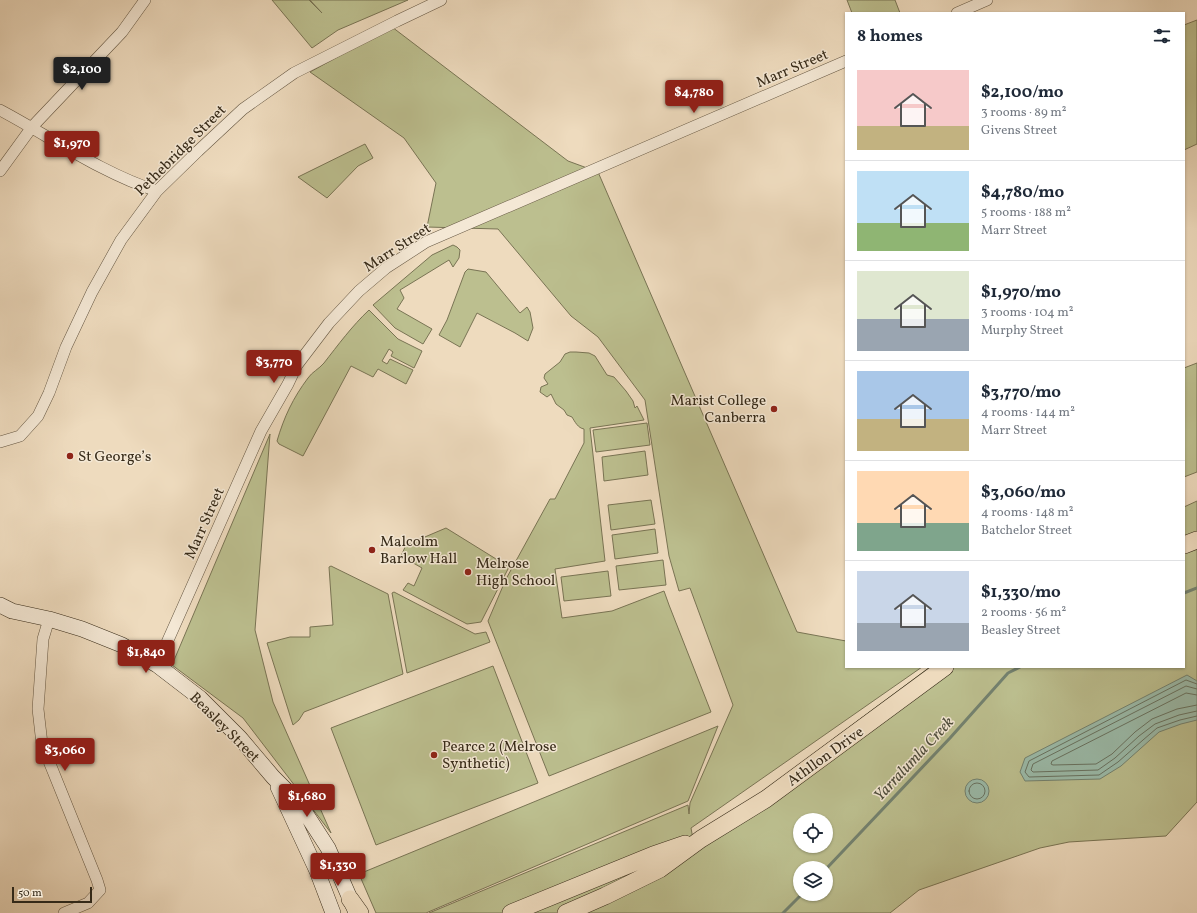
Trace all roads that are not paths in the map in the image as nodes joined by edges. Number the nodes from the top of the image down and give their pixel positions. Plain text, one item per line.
1 (145, 0) edge
2 (441, 0) edge
3 (987, 0) edge
4 (959, 12) edge
5 (845, 61) edge
6 (0, 110) edge
7 (32, 127) junction
8 (0, 171) edge
9 (157, 191) junction
10 (0, 442) edge
11 (1197, 540) edge
12 (1185, 546) edge
13 (0, 605) edge
14 (49, 619) junction
15 (157, 665) junction
16 (944, 668) edge
17 (273, 777) junction
18 (701, 839) junction
19 (353, 906) edge
20 (64, 913) edge
21 (333, 913) edge
22 (360, 913) edge
23 (511, 913) edge
24 (566, 913) edge

1 - 7 street
2 - 9 street, Pethebridge Street
3 - 4 street
5 - 15 street, Marr Street
6 - 7 street
7 - 8 street
7 - 9 street
9 - 10 street, Pethebridge Street
11 - 12 main road
13 - 14 main road, Beasley Street
14 - 15 main road, Beasley Street
14 - 20 street
15 - 17 main road, Beasley Street
16 - 18 main road, Athllon Drive
17 - 19 main road, Beasley Street
17 - 21 main road, Beasley Street
18 - 23 main road, Athllon Drive
18 - 24 main road, Athllon Drive
19 - 22 main road

